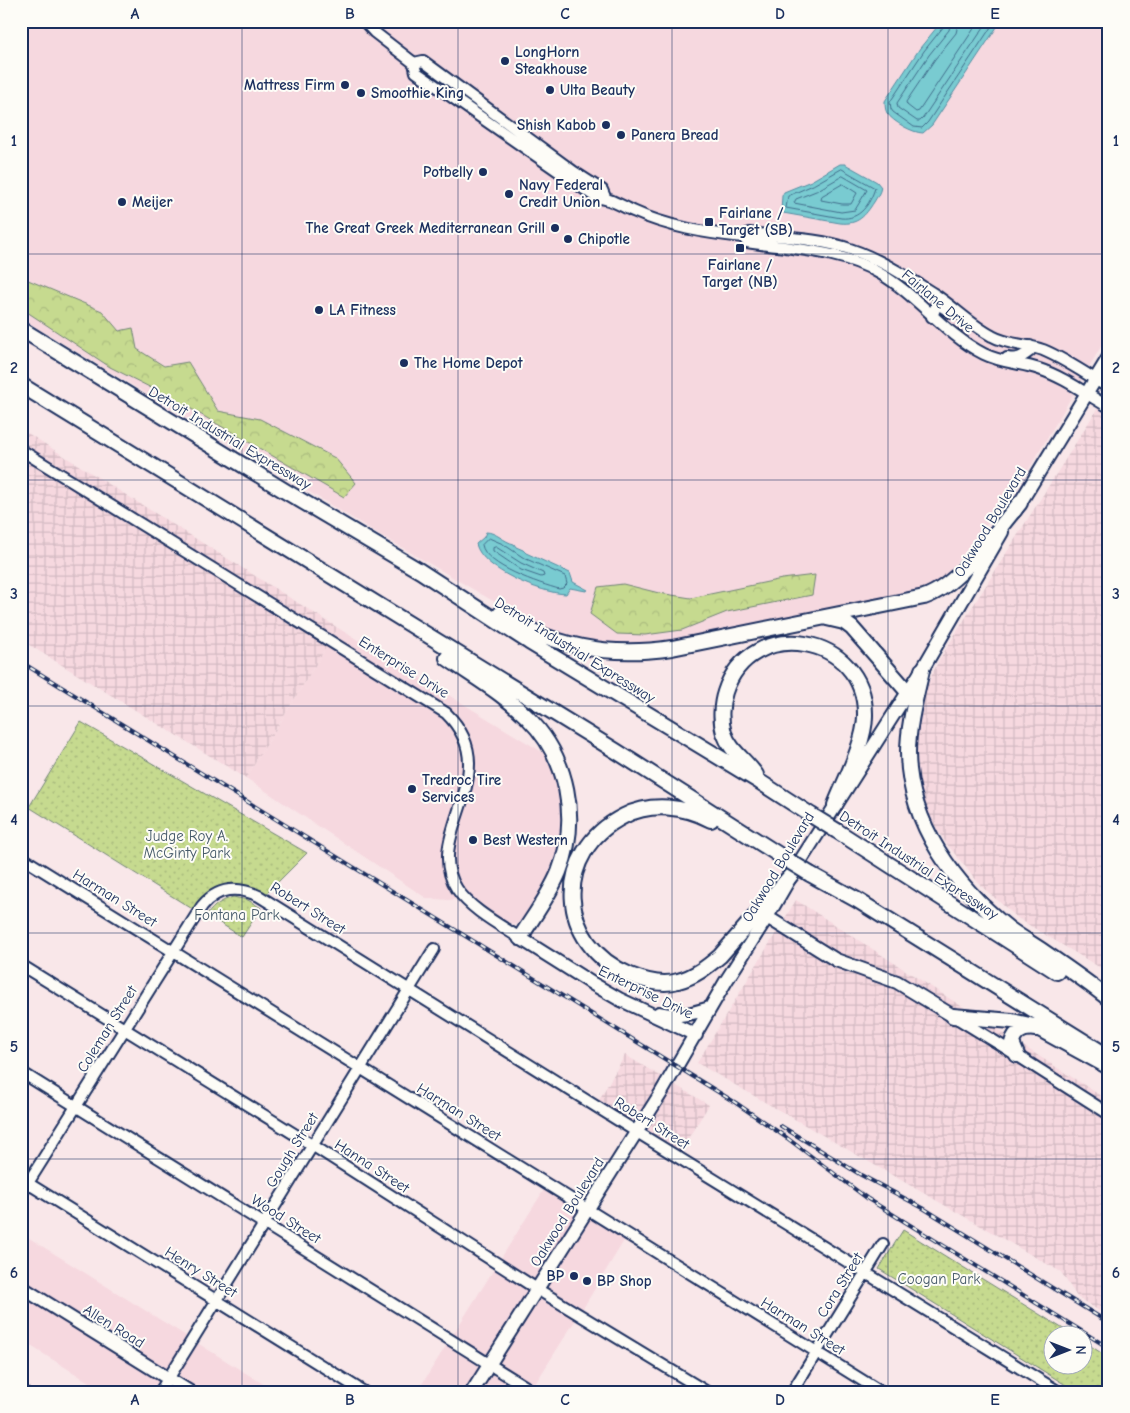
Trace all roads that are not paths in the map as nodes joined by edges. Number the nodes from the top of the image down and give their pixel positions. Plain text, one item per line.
1 (364, 21) edge
2 (743, 237) junction
3 (932, 317) junction
4 (21, 329) edge
5 (980, 329) junction
6 (966, 344) junction
7 (1030, 346) junction
8 (1109, 357) edge
9 (1095, 380) junction
10 (21, 385) edge
11 (1109, 388) edge
12 (1086, 394) junction
13 (1109, 407) edge
14 (21, 450) edge
15 (1020, 503) junction
16 (420, 572) junction
17 (358, 593) junction
18 (824, 618) junction
19 (922, 670) junction
20 (908, 691) junction
21 (760, 782) junction
22 (835, 805) junction
23 (759, 842) junction
24 (21, 857) edge
25 (792, 874) junction
26 (226, 890) joint
27 (767, 917) junction
28 (520, 938) junction
29 (434, 949) dead end
30 (172, 952) junction
31 (21, 965) edge
32 (410, 989) junction
33 (1109, 999) edge
34 (1109, 1004) edge
35 (636, 1006) junction
36 (710, 1008) junction
37 (953, 1016) junction
38 (124, 1029) junction
39 (1042, 1030) junction
40 (696, 1035) junction
41 (1016, 1055) junction
42 (1109, 1057) edge
43 (1109, 1067) edge
44 (360, 1068) junction
45 (21, 1072) edge
46 (77, 1107) junction
47 (1109, 1114) edge
48 (637, 1132) junction
49 (312, 1146) junction
50 (24, 1181) edge
51 (21, 1194) edge
52 (588, 1210) junction
53 (264, 1224) junction
54 (883, 1244) dead end
55 (866, 1272) junction
56 (21, 1287) edge
57 (537, 1289) junction
58 (216, 1300) junction
59 (817, 1352) junction
60 (489, 1364) junction
61 (168, 1378) junction
62 (160, 1392) edge
63 (190, 1392) edge
64 (364, 1392) edge
65 (472, 1392) edge
66 (534, 1392) edge
67 (707, 1392) edge
68 (792, 1392) edge
69 (881, 1392) edge
70 (1059, 1392) edge

1 - 2 street, Fairlane Drive
2 - 3 street, Fairlane Drive
2 - 5 street, Fairlane Drive
3 - 5 street
3 - 6 street, Fairlane Drive
4 - 16 highway, Detroit Industrial Expressway
5 - 7 street, Fairlane Drive
6 - 7 street
6 - 12 street, Fairlane Drive
7 - 9 street, Fairlane Drive
8 - 9 main road, Oakwood Boulevard
9 - 11 street, Fairlane Drive
9 - 12 main road, Oakwood Boulevard
10 - 17 highway
12 - 13 street, Fairlane Drive
12 - 15 main road, Oakwood Boulevard
14 - 28 street, Enterprise Drive
15 - 18 highway
15 - 19 main road, Oakwood Boulevard
16 - 18 highway
16 - 21 highway, Detroit Industrial Expressway
17 - 23 highway
17 - 28 highway
18 - 20 highway
19 - 20 main road, Oakwood Boulevard
19 - 33 highway
20 - 22 main road, Oakwood Boulevard
21 - 22 highway
21 - 34 highway, Detroit Industrial Expressway, bridge
22 - 25 main road, Oakwood Boulevard
23 - 25 highway
23 - 42 highway, bridge
24 - 30 street, Harman Street
25 - 27 main road, Oakwood Boulevard
26 - 30 street, Coleman Street
26 - 32 street, Robert Street
27 - 36 main road, Oakwood Boulevard
27 - 37 main road
28 - 35 main road, Enterprise Drive
29 - 32 street, Gough Street
30 - 38 street, Coleman Street
30 - 44 street, Harman Street
31 - 38 street, Hanna Street
32 - 44 street, Gough Street
32 - 48 street, Robert Street
35 - 36 main road
35 - 40 main road, Enterprise Drive
36 - 40 main road, Oakwood Boulevard
37 - 39 highway
37 - 41 street
38 - 46 street, Coleman Street
38 - 49 street, Hanna Street
39 - 41 highway
39 - 43 highway
40 - 48 main road, Oakwood Boulevard
41 - 47 street
44 - 49 street, Gough Street
44 - 52 street, Harman Street
45 - 46 street, Wood Street
46 - 50 street, Coleman Street
46 - 53 street, Wood Street
48 - 52 main road, Oakwood Boulevard
48 - 55 street, Robert Street
49 - 53 street, Gough Street
49 - 57 street, Hanna Street
50 - 51 street, Coleman Street
50 - 58 street, Henry Street
52 - 57 main road, Oakwood Boulevard
52 - 59 street, Harman Street
53 - 58 street, Gough Street
53 - 60 street, Wood Street
54 - 55 street, Cora Street
55 - 59 street, Cora Street
55 - 70 street, Robert Street
56 - 61 main road, Allen Road
57 - 60 main road, Oakwood Boulevard
57 - 67 street, Hanna Street
58 - 61 street, Gough Street
58 - 64 street, Henry Street
59 - 68 street, Cora Street
59 - 69 street, Harman Street
60 - 65 main road, Oakwood Boulevard
60 - 66 street, Wood Street
61 - 62 street, Gough Street
61 - 63 main road, Allen Road

